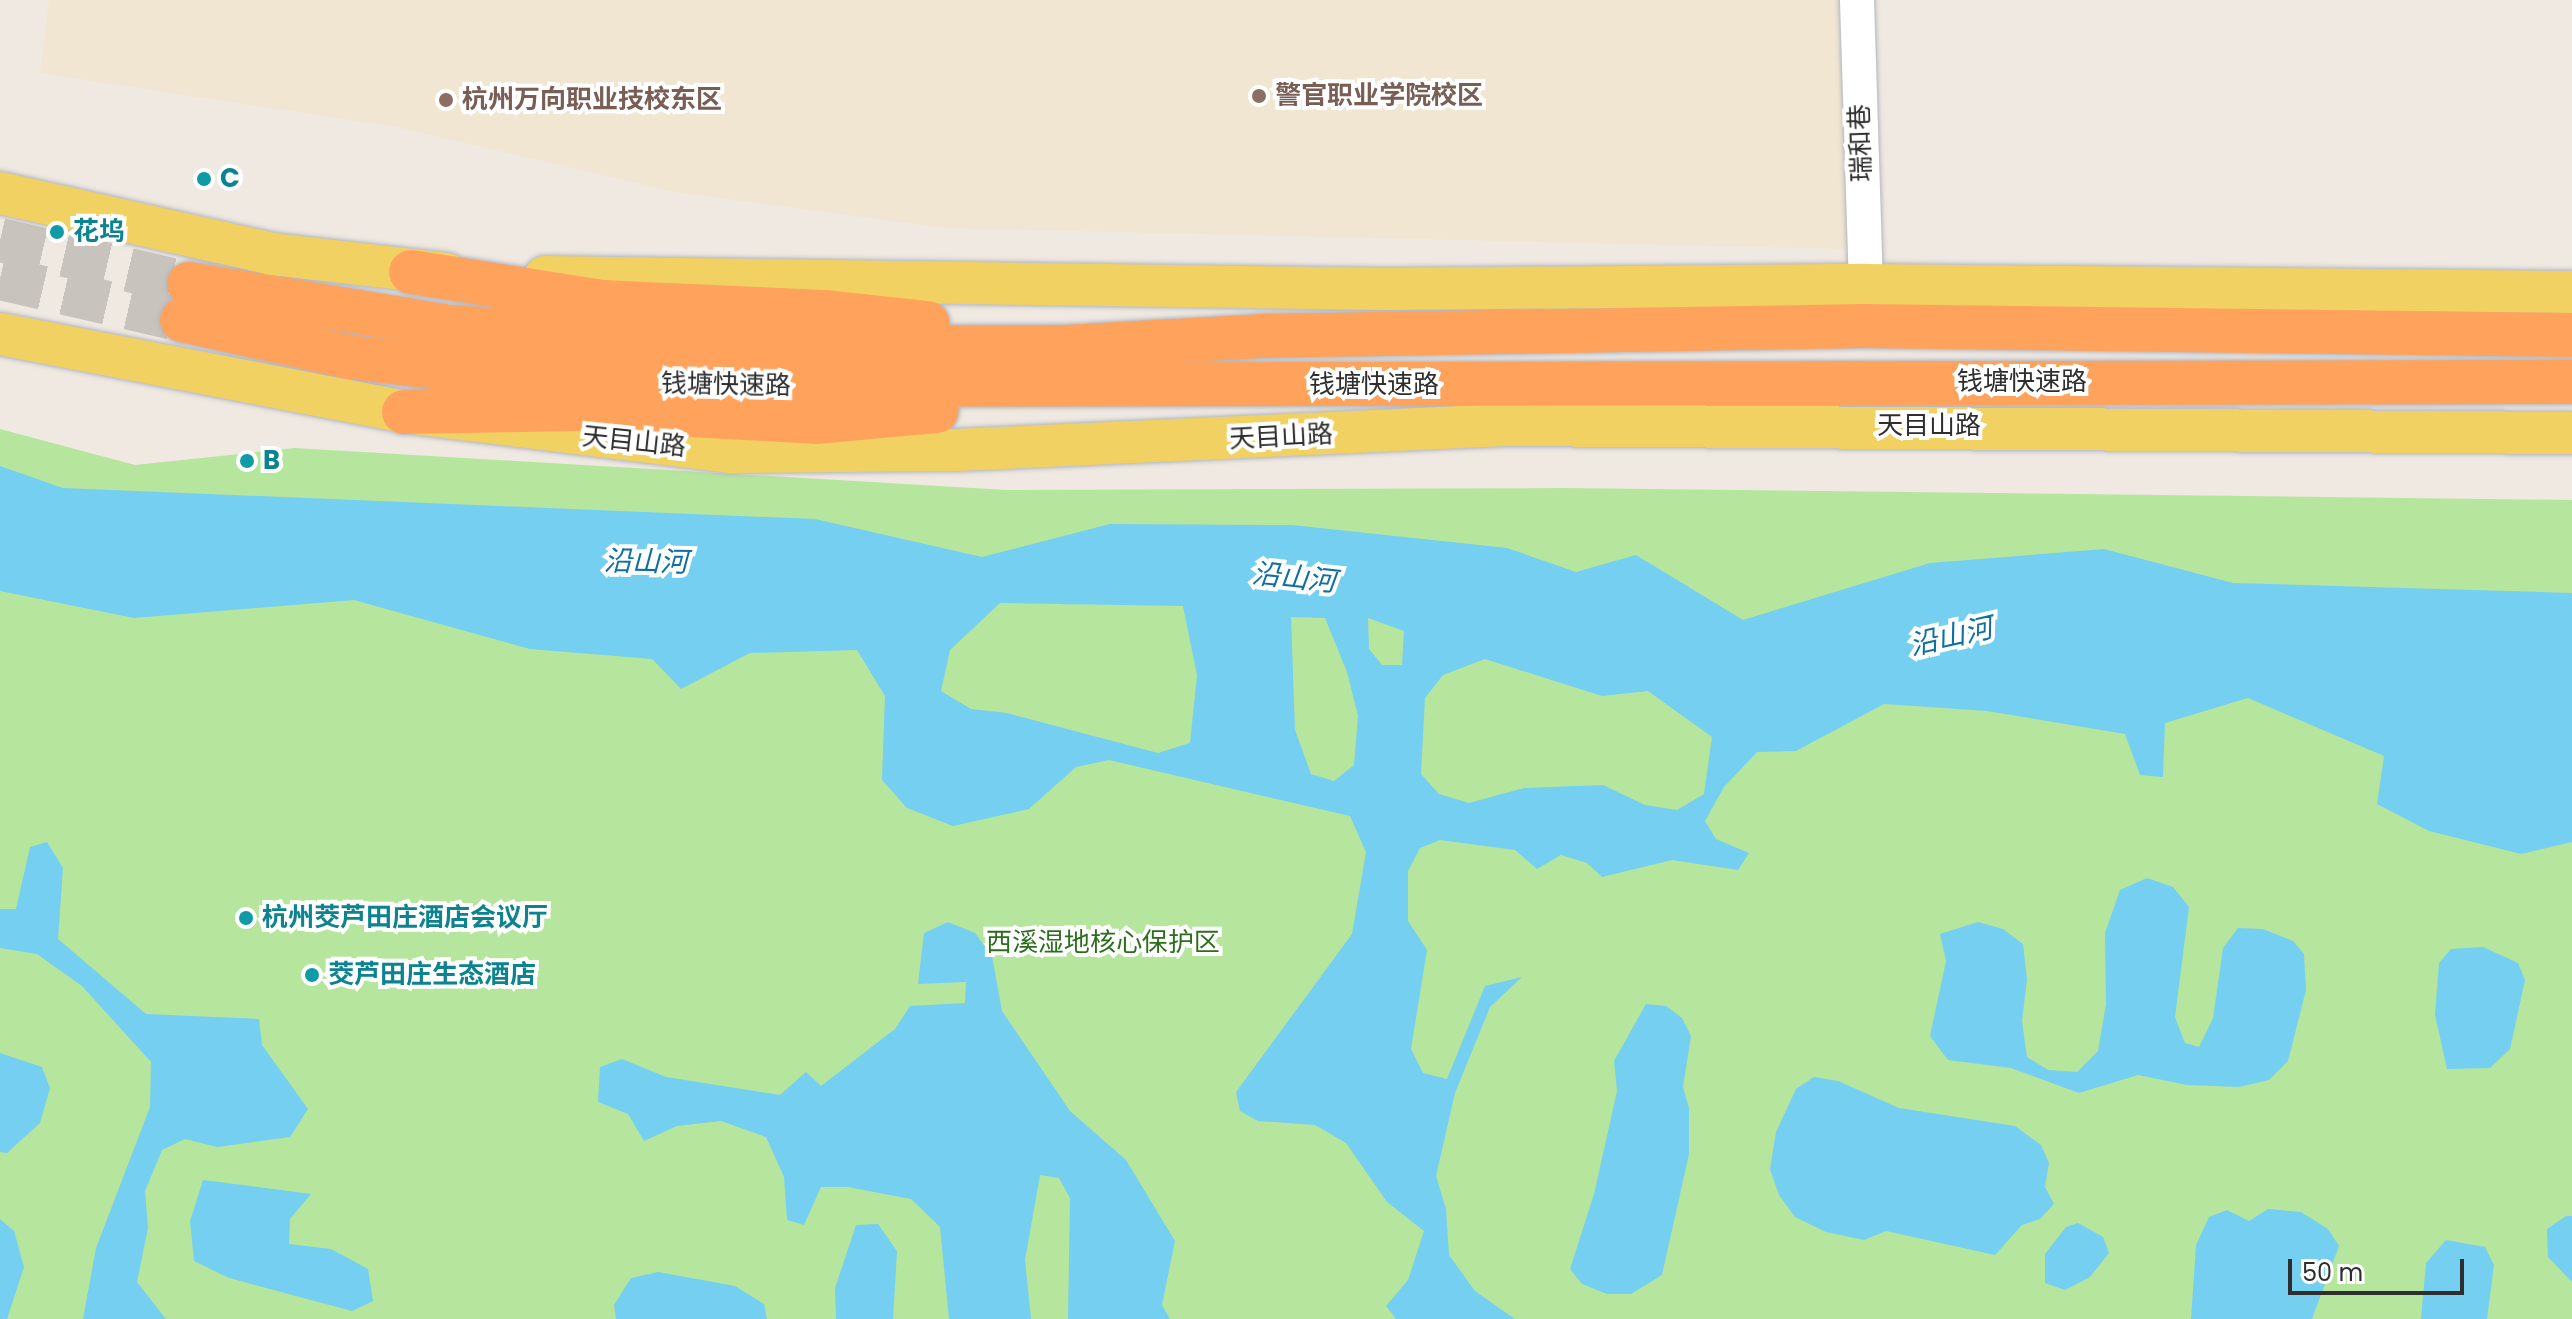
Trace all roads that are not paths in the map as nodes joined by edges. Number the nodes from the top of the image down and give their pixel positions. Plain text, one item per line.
1 (1857, 0) edge
2 (0, 193) edge
3 (411, 272) junction
4 (1866, 285) junction
5 (2572, 292) edge
6 (0, 334) edge
7 (2572, 335) edge
8 (1261, 336) junction
9 (2572, 382) edge
10 (1199, 386) junction
11 (404, 412) junction
12 (2572, 433) edge

1 - 4 street, 瑞和巷
2 - 3 main road
3 - 4 main road
3 - 8 highway
4 - 5 main road
6 - 11 main road, 天目山路
7 - 8 highway, 钱塘快速路
8 - 10 highway, 钱塘快速路
9 - 10 highway, 钱塘快速路
10 - 11 highway
11 - 12 main road, 天目山路

